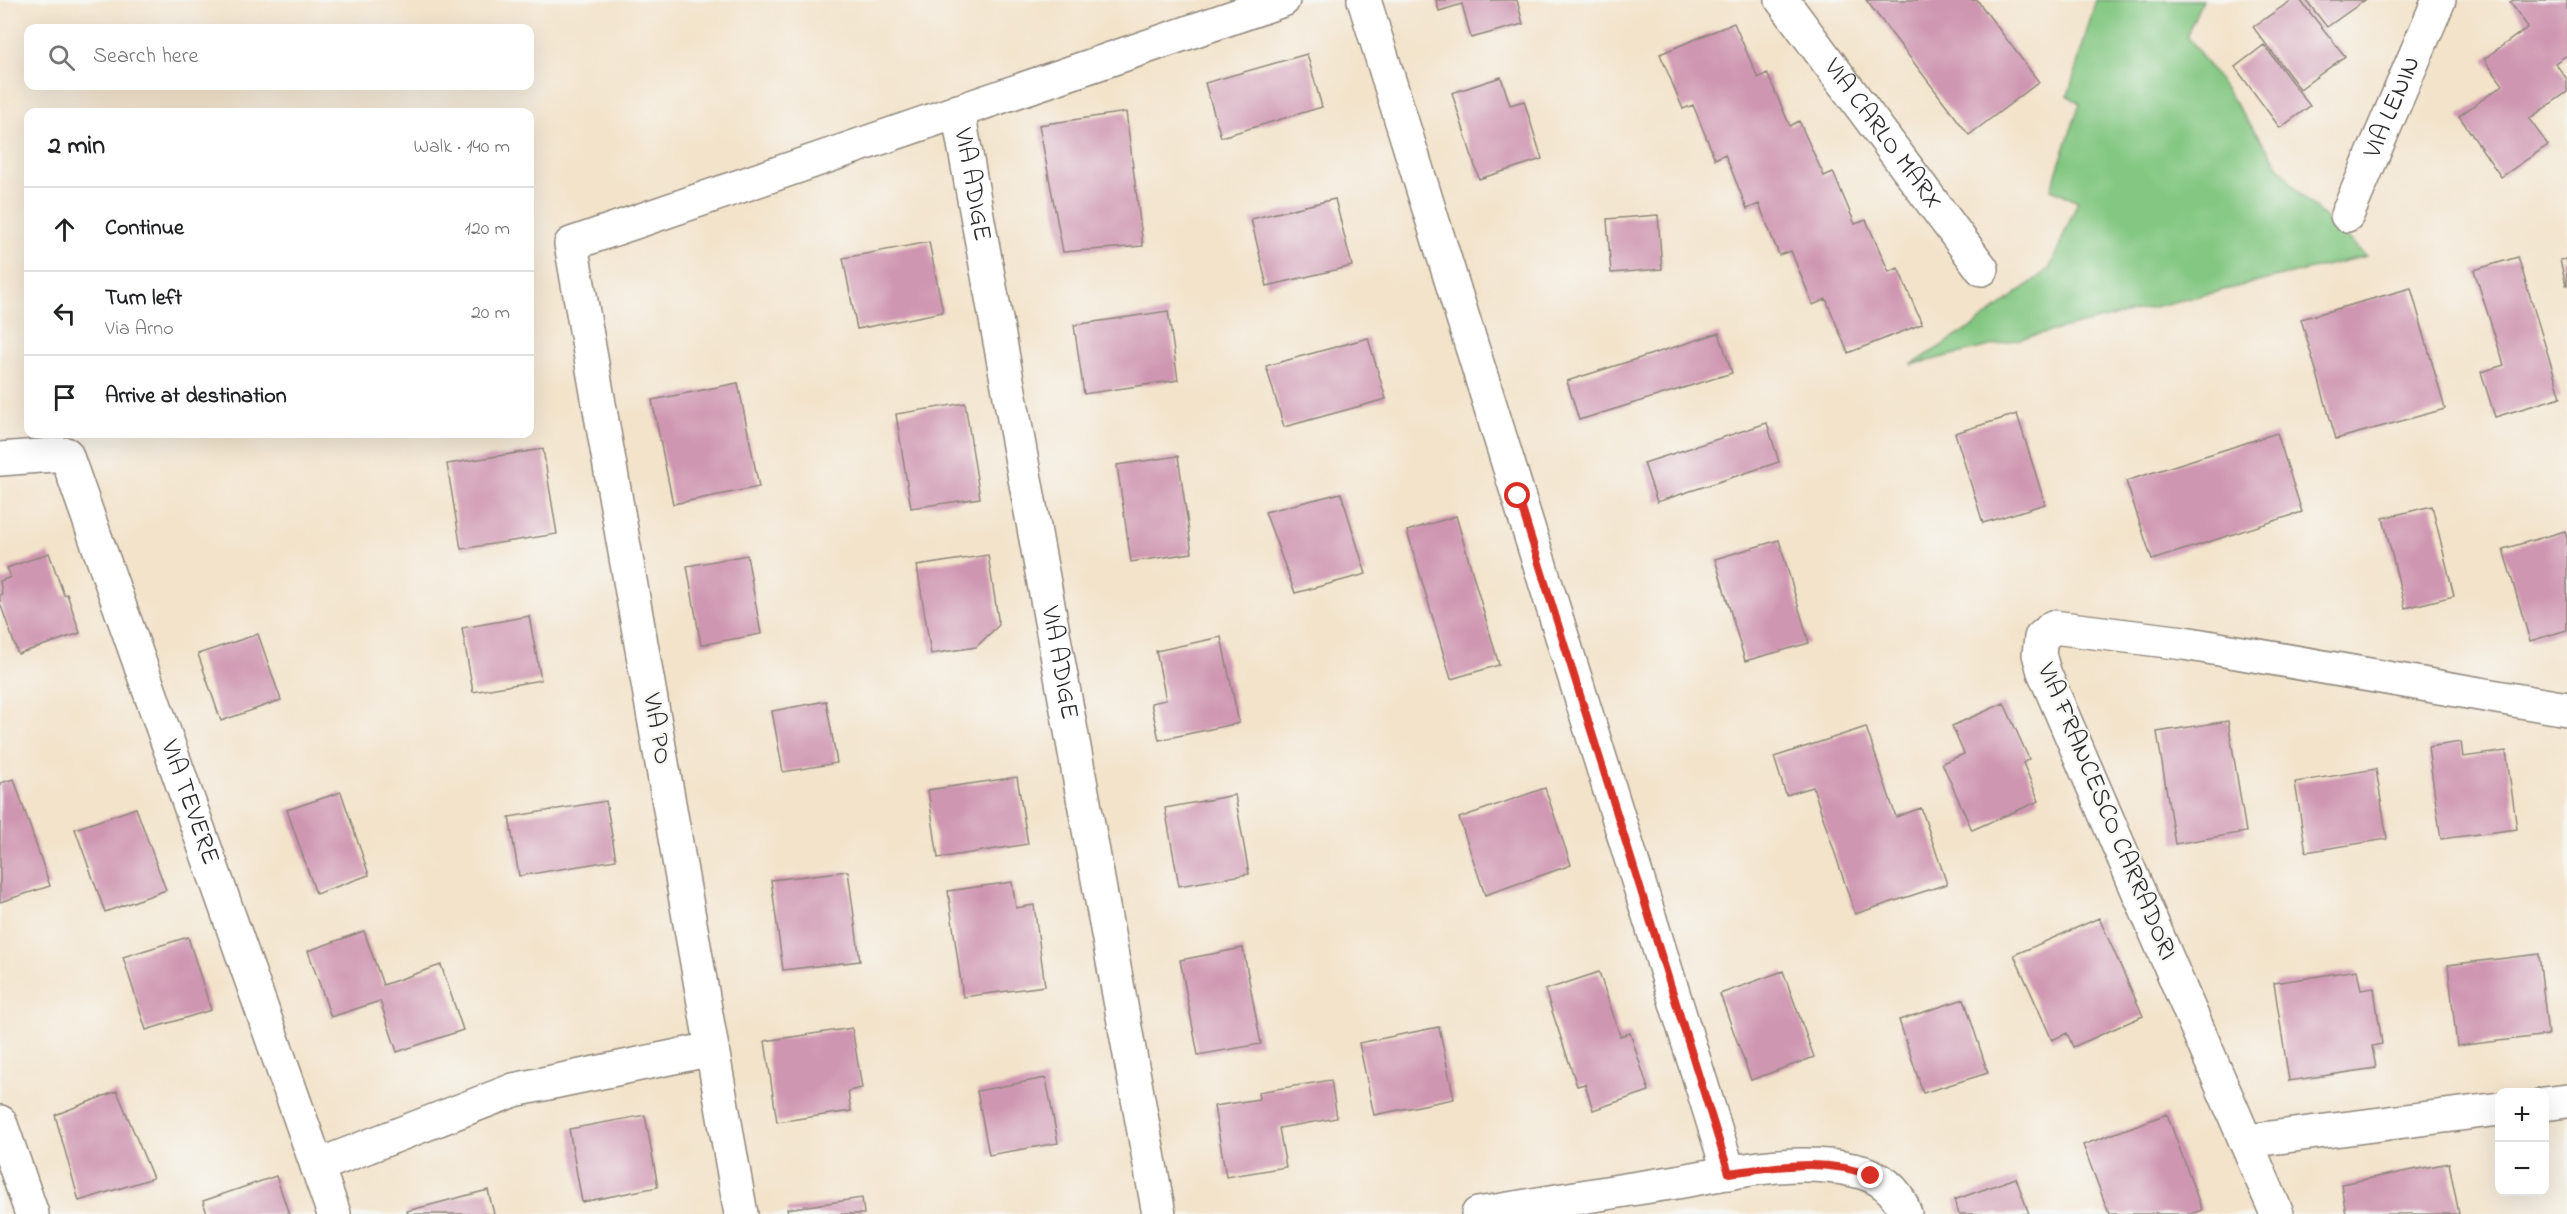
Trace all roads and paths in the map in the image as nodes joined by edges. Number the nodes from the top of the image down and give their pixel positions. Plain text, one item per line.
1 (1283, 0) edge
2 (1364, 0) edge
3 (1782, 0) edge
4 (2439, 0) edge
5 (958, 111) junction
6 (2347, 215) dead end
7 (1982, 270) dead end
8 (0, 459) edge
9 (2567, 709) edge
10 (712, 1049) junction
11 (2567, 1101) edge
12 (2549, 1103) edge
13 (2495, 1110) edge
14 (0, 1122) edge
15 (2246, 1141) junction
16 (317, 1166) junction
17 (1729, 1173) junction
18 (1550, 1208) edge
19 (32, 1214) edge
20 (334, 1214) edge
21 (741, 1214) edge
22 (1159, 1214) edge
23 (1478, 1214) edge
24 (1905, 1214) edge
25 (2277, 1214) edge

1 - 5 street
2 - 17 street
3 - 7 street, VIA CARLO MARX
4 - 6 street, VIA LENIN
5 - 10 street, VIA PO
5 - 22 street, VIA ADIGE
8 - 16 street, VIA TEVERE
9 - 15 street, VIA FRANCESCO CARRADORI
10 - 16 street
10 - 21 street, VIA PO
11 - 12 street
13 - 15 street
14 - 19 street
15 - 25 street, VIA FRANCESCO CARRADORI
16 - 20 street, VIA TEVERE
17 - 18 street
17 - 24 street
18 - 23 street

